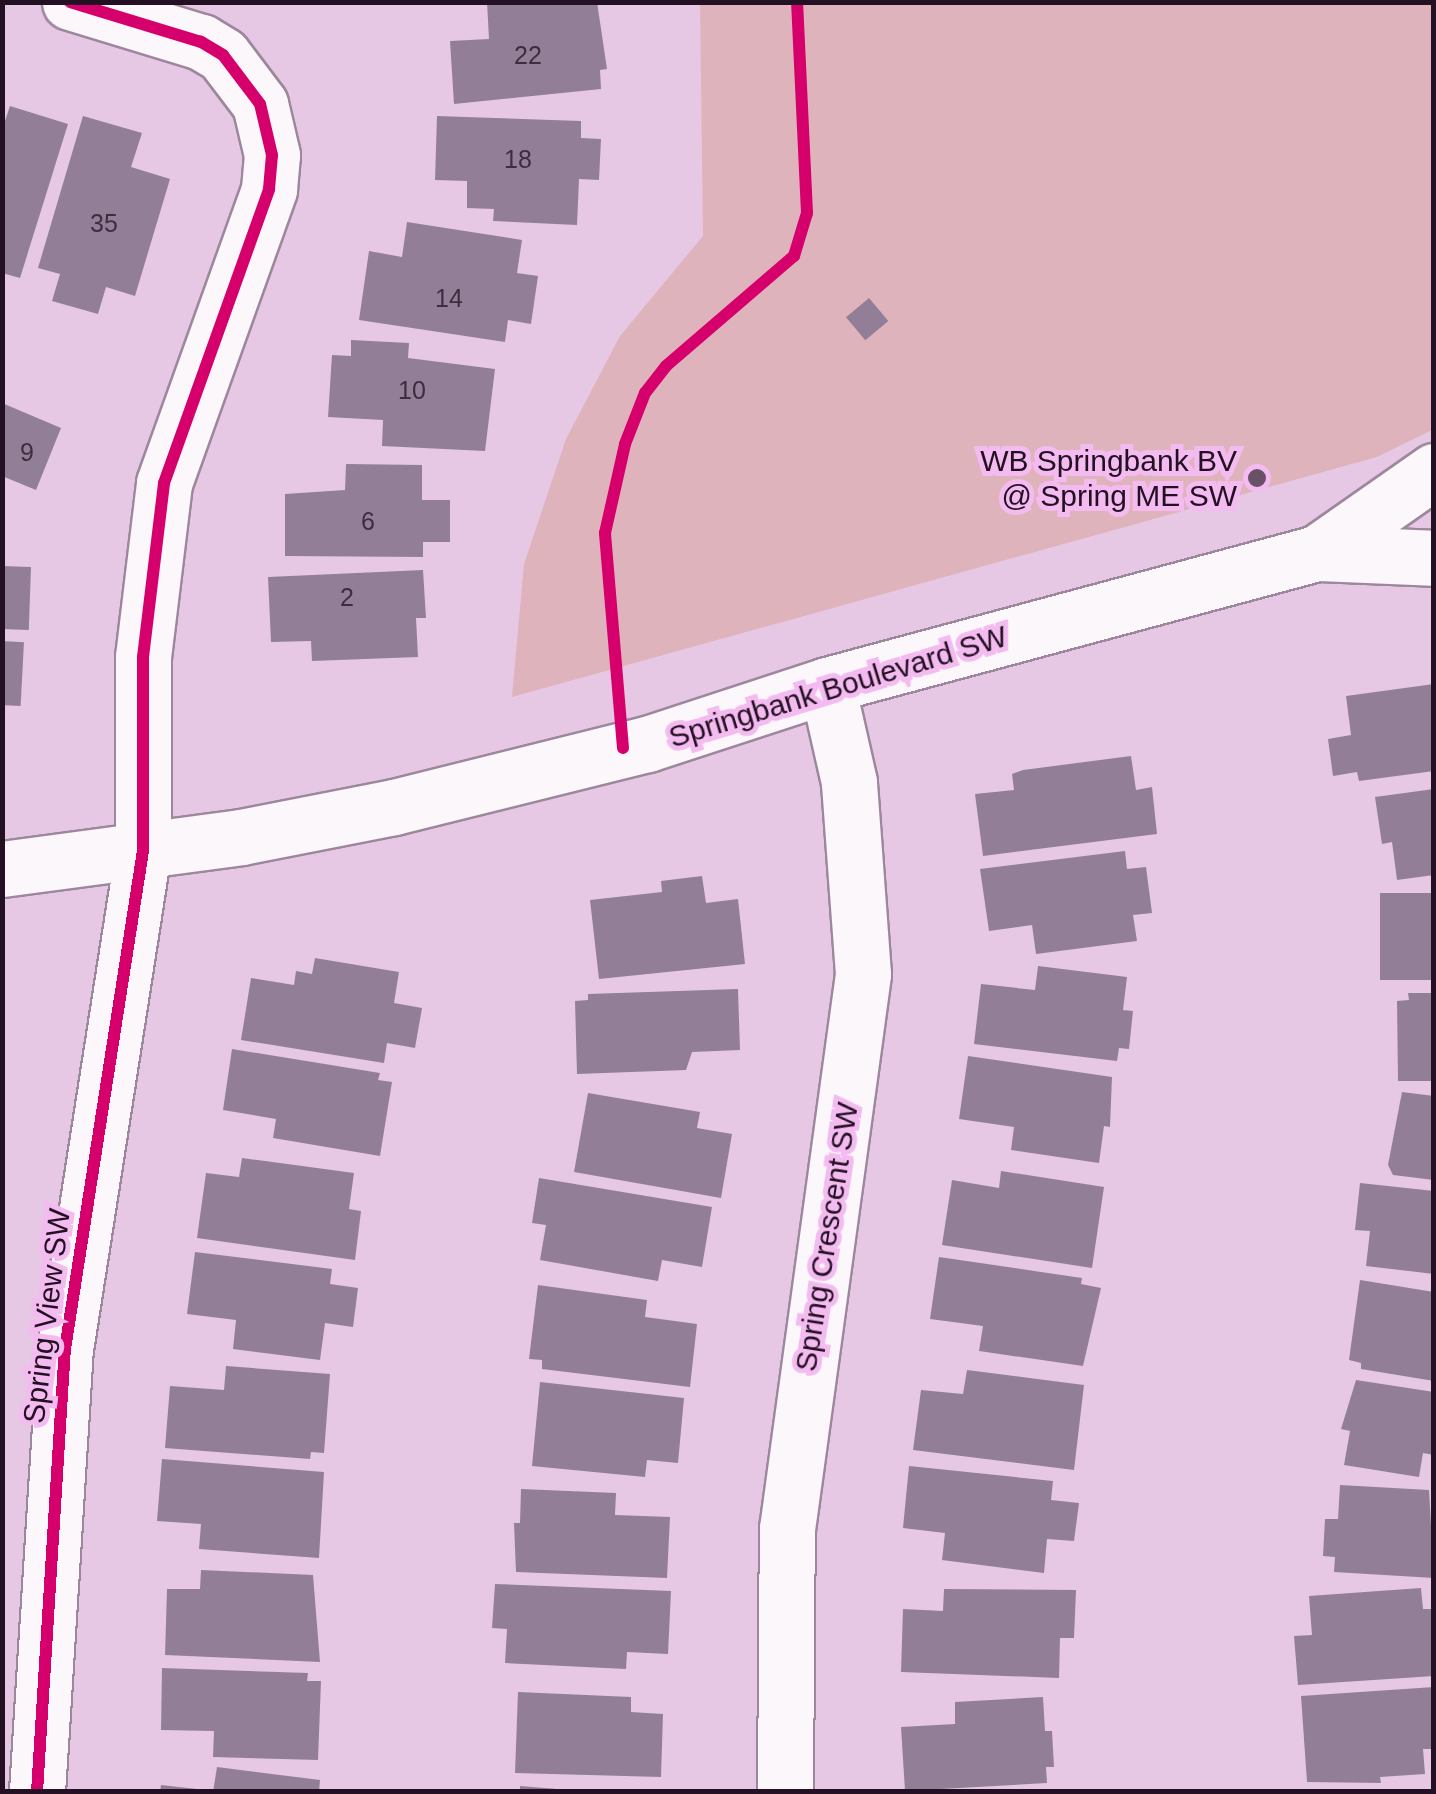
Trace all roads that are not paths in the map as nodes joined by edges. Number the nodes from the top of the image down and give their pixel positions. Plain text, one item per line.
1 (70, 2) edge
2 (1434, 471) edge
3 (1317, 552) junction
4 (1434, 558) edge
5 (827, 685) junction
6 (144, 851) junction
7 (2, 870) edge
8 (37, 1792) edge
9 (785, 1792) edge

1 - 6 street, Spring View SW
2 - 3 street, Springbank Boulevard SW
3 - 4 street, Springbank Boulevard SW
3 - 5 street, Springbank Boulevard SW
5 - 6 street, Springbank Boulevard SW
5 - 9 street, Spring Crescent SW
6 - 7 street, Springbank Boulevard SW
6 - 8 street, Spring View SW

